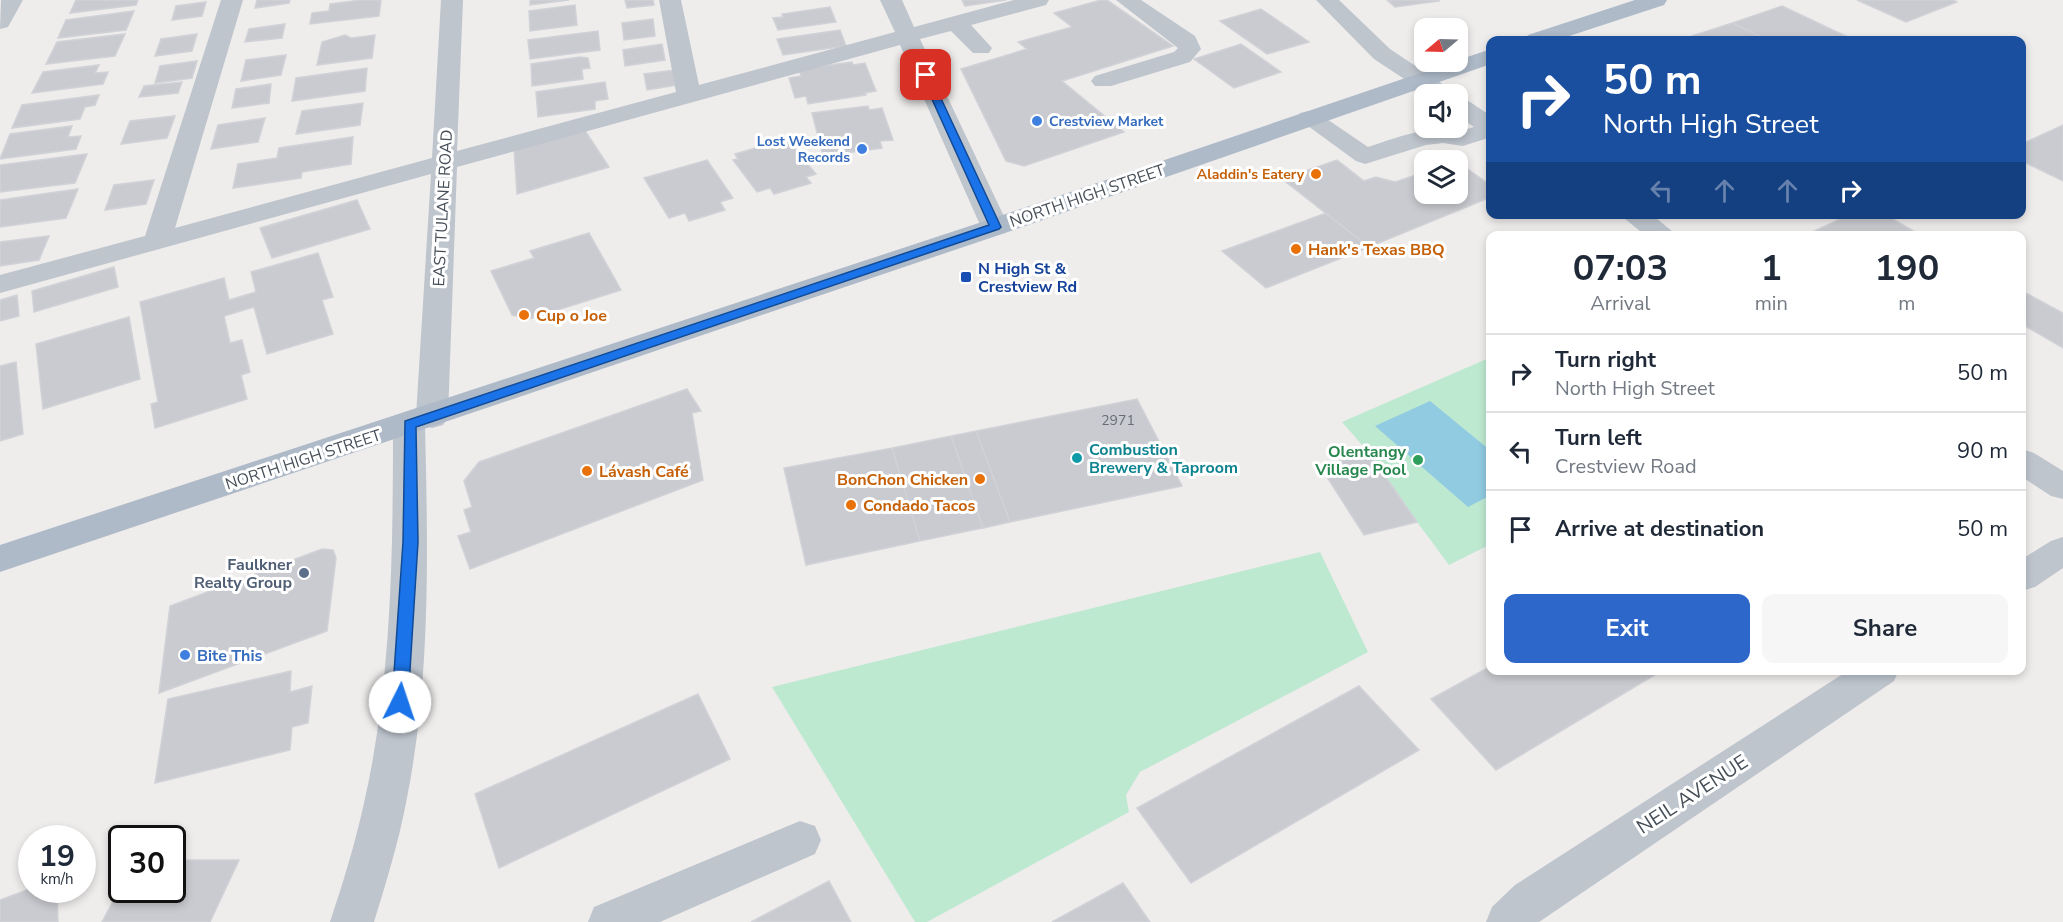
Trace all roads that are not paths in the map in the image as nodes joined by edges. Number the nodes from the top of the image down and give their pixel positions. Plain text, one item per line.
1 (12, 0) edge
2 (232, 0) edge
3 (452, 0) edge
4 (670, 0) edge
5 (891, 0) edge
6 (1038, 0) edge
7 (1127, 0) edge
8 (1327, 0) edge
9 (1656, 0) edge
10 (0, 22) edge
11 (955, 22) junction
12 (908, 35) junction
13 (1548, 36) edge
14 (981, 48) dead end
15 (1486, 58) edge
16 (1419, 80) junction
17 (1103, 81) dead end
18 (1426, 84) edge
19 (689, 96) junction
20 (1309, 118) junction
21 (1482, 118) edge
22 (444, 162) junction
23 (1640, 219) edge
24 (995, 227) junction
25 (1658, 231) edge
26 (157, 241) junction
27 (0, 284) edge
28 (421, 421) junction
29 (2026, 464) edge
30 (2063, 487) edge
31 (2063, 550) edge
32 (0, 559) edge
33 (2026, 574) edge
34 (1872, 675) edge
35 (800, 840) dead end
36 (352, 922) edge
37 (610, 922) edge
38 (1508, 922) edge

1 - 10 street
2 - 26 street
3 - 22 street, EAST TULANE ROAD
4 - 19 street
5 - 12 street
6 - 11 street
7 - 17 street
8 - 16 street
9 - 13 main road
11 - 12 street
11 - 14 street
12 - 19 street
12 - 24 street
15 - 16 main road, NORTH HIGH STREET
16 - 18 street
16 - 20 main road, NORTH HIGH STREET
19 - 22 street
20 - 21 street
20 - 24 main road, NORTH HIGH STREET
22 - 26 street
22 - 28 street, EAST TULANE ROAD
23 - 25 street
24 - 28 main road, NORTH HIGH STREET
26 - 27 street
28 - 32 main road, NORTH HIGH STREET
28 - 36 street, EAST TULANE ROAD
29 - 30 street
31 - 33 street
34 - 38 street, NEIL AVENUE
35 - 37 street

